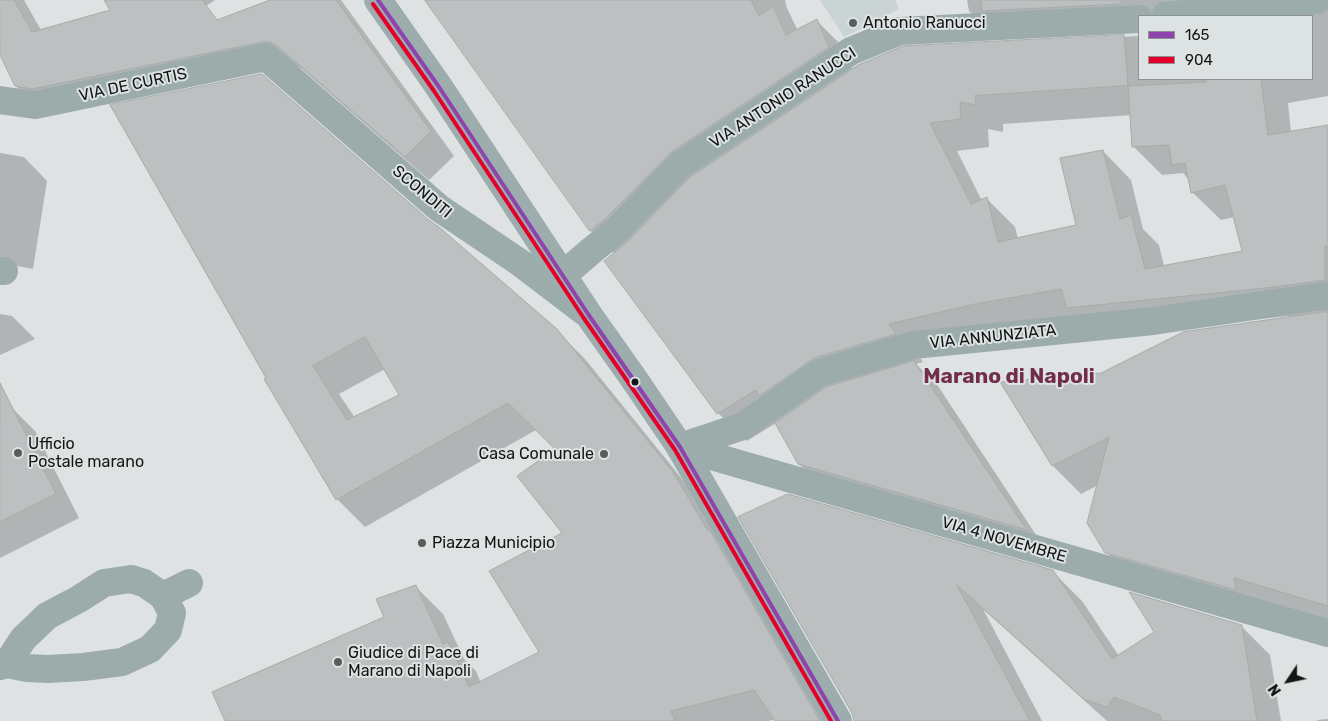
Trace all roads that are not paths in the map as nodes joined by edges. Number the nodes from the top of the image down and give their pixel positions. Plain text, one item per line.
1 (378, 0) edge
2 (1317, 0) edge
3 (1174, 15) edge
4 (1138, 19) edge
5 (266, 57) joint
6 (0, 100) edge
7 (563, 276) junction
8 (1328, 296) edge
9 (588, 314) junction
10 (680, 447) junction
11 (189, 583) dead end
12 (163, 596) junction
13 (1328, 633) edge
14 (3, 665) edge
15 (838, 721) edge

1 - 7 main road
2 - 3 street
4 - 7 street, VIA ANTONIO RANUCCI
5 - 6 street, VIA DE CURTIS
5 - 9 street, SCONDITI
7 - 9 main road
8 - 10 street, VIA ANNUNZIATA
9 - 10 main road
10 - 13 street, VIA 4 NOVEMBRE
10 - 15 main road
11 - 12 street
12 - 14 street
12 - 14 street

